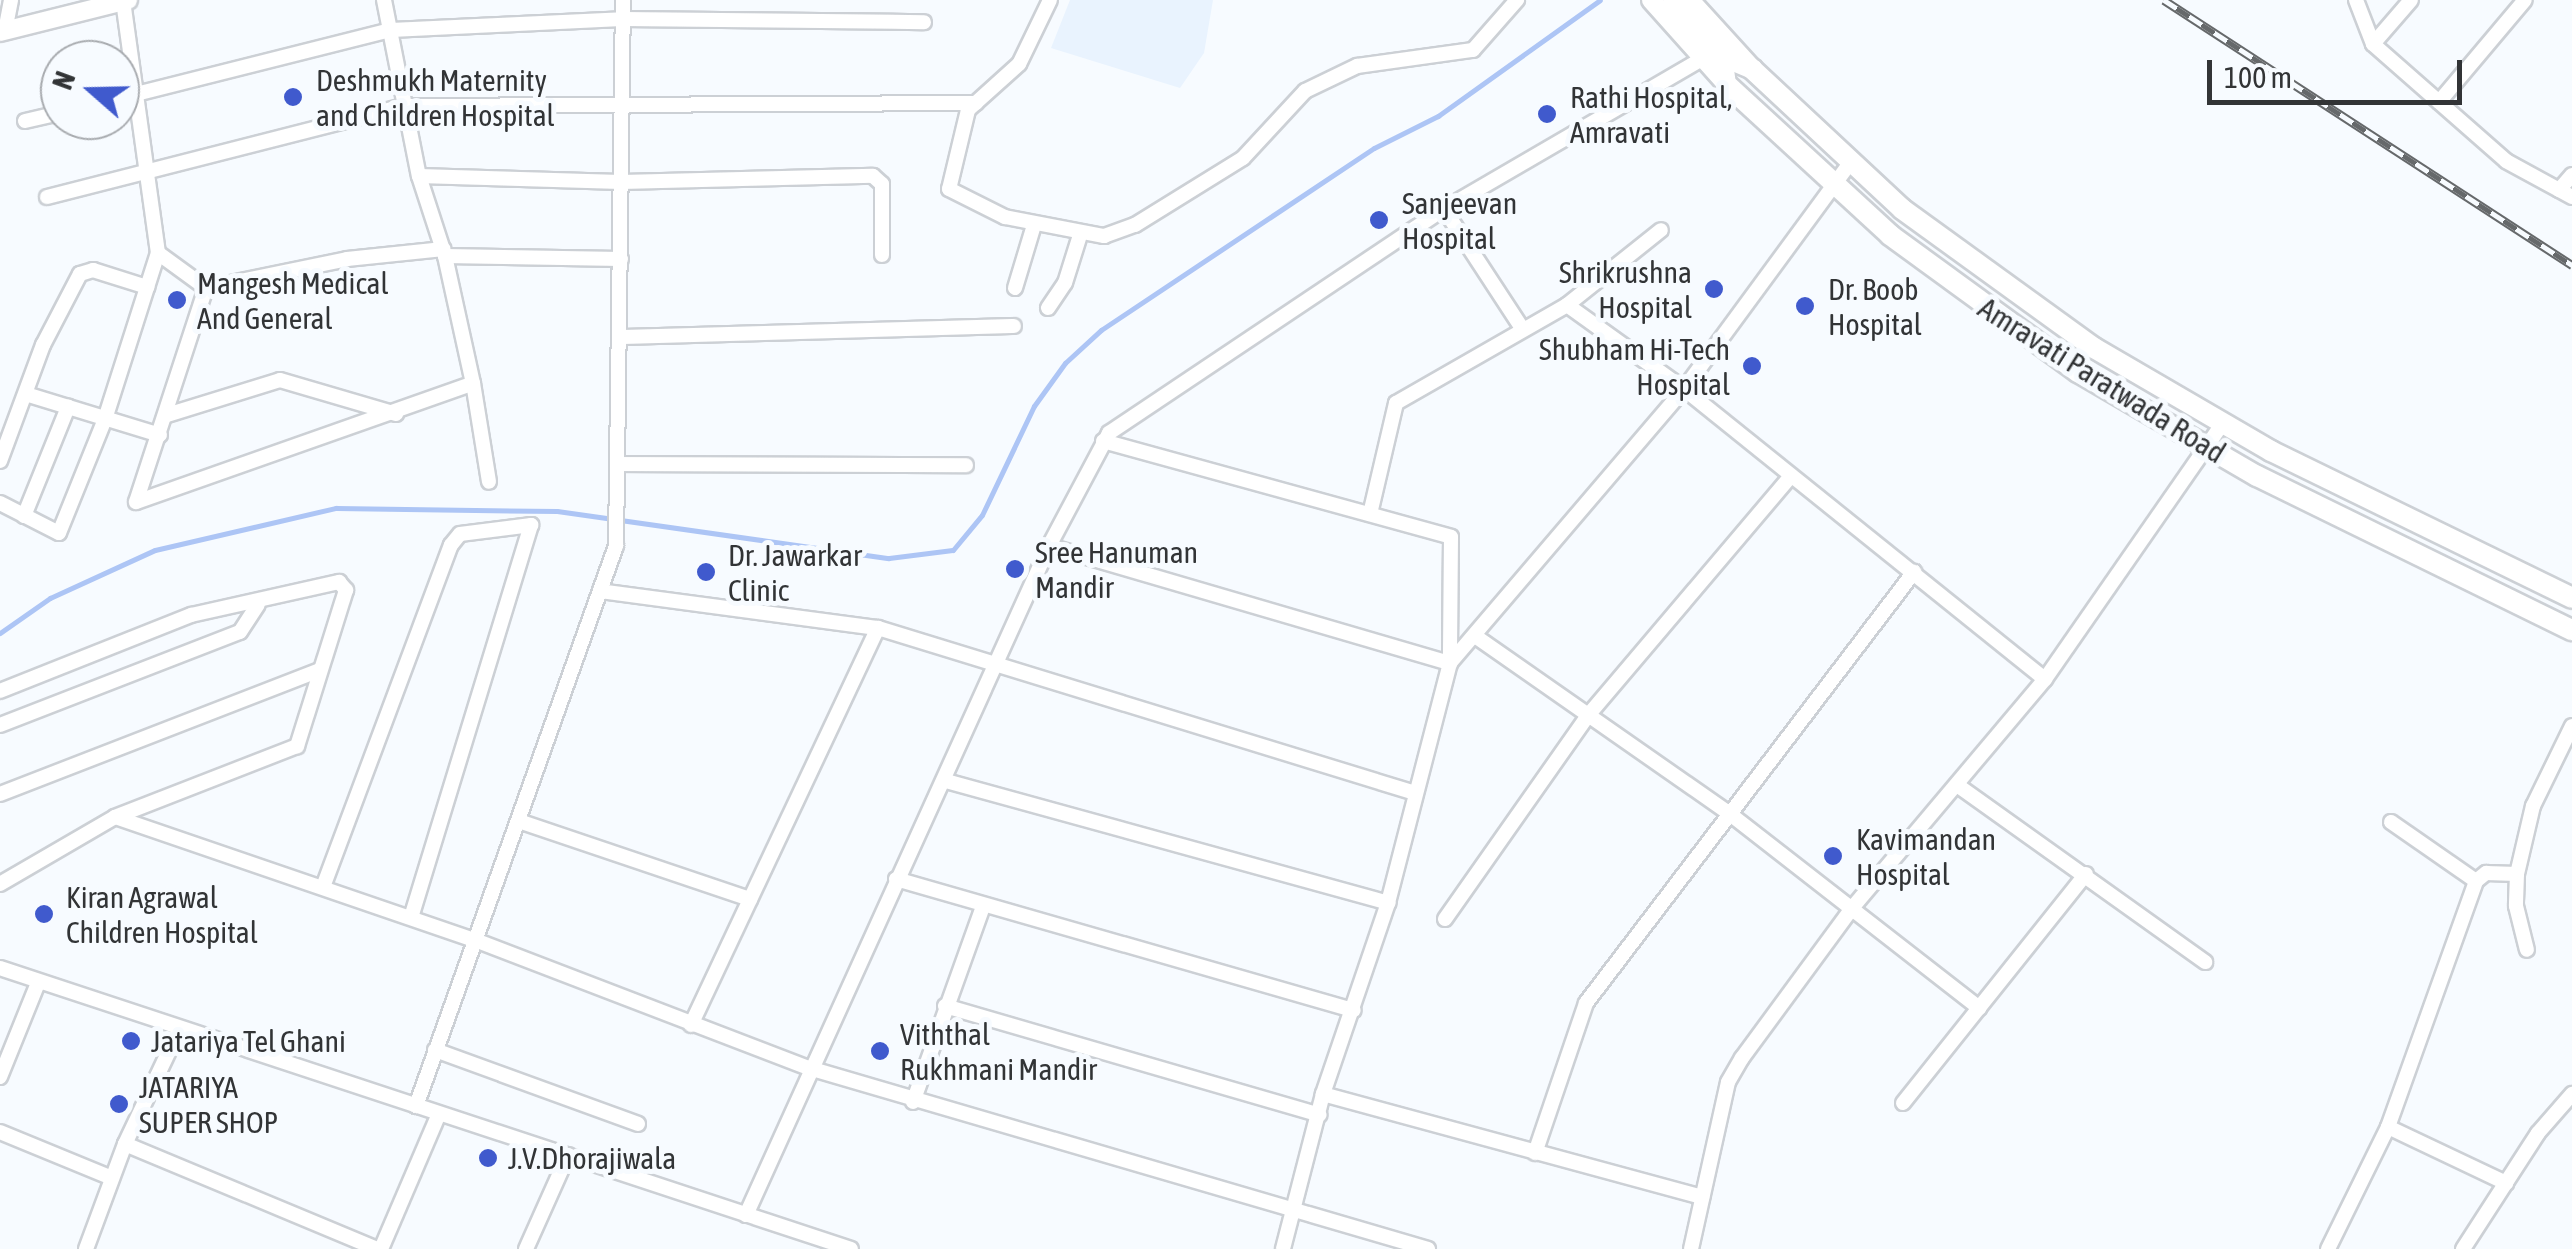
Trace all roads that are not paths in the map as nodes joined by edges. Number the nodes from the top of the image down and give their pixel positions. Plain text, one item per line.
1 (11, 0) edge
2 (126, 0) edge
3 (384, 0) edge
4 (624, 0) edge
5 (1050, 0) edge
6 (1517, 0) edge
7 (1651, 0) edge
8 (1673, 0) edge
9 (1690, 0) edge
10 (2356, 0) edge
11 (2411, 0) edge
12 (2525, 0) edge
13 (86, 6) edge
14 (622, 19) junction
15 (924, 22) dead end
16 (392, 30) junction
17 (2, 32) edge
18 (131, 40) edge
19 (2373, 44) junction
20 (1712, 54) junction
21 (1752, 69) junction
22 (140, 93) edge
23 (622, 102) junction
24 (2439, 102) junction
25 (976, 103) junction
26 (404, 106) junction
27 (140, 111) edge
28 (40, 118) edge
29 (25, 121) dead end
30 (1851, 162) junction
31 (151, 172) junction
32 (2572, 175) edge
33 (418, 176) junction
34 (621, 182) junction
35 (1834, 185) junction
36 (2566, 194) edge
37 (47, 197) dead end
38 (1444, 209) junction
39 (1034, 225) junction
40 (1662, 230) dead end
41 (1081, 232) junction
42 (444, 252) junction
43 (158, 253) junction
44 (882, 255) dead end
45 (621, 260) junction
46 (147, 287) junction
47 (206, 288) junction
48 (1016, 288) dead end
49 (1568, 305) junction
50 (1048, 308) dead end
51 (1014, 326) dead end
52 (1522, 328) junction
53 (621, 337) junction
54 (473, 384) junction
55 (1684, 389) junction
56 (29, 394) junction
57 (68, 407) junction
58 (396, 414) junction
59 (167, 415) junction
60 (105, 419) junction
61 (2223, 423) junction
62 (160, 436) junction
63 (1104, 441) junction
64 (2208, 448) junction
65 (0, 462) edge
66 (619, 464) junction
67 (966, 466) dead end
68 (1790, 477) junction
69 (490, 482) dead end
70 (0, 504) edge
71 (1370, 514) junction
72 (24, 516) junction
73 (1049, 546) junction
74 (1914, 572) junction
75 (600, 590) junction
76 (2572, 598) edge
77 (258, 604) junction
78 (878, 628) junction
79 (2572, 630) edge
80 (1475, 636) junction
81 (1450, 663) junction
82 (996, 668) junction
83 (320, 670) junction
84 (2045, 679) junction
85 (0, 691) edge
86 (1590, 713) junction
87 (0, 725) edge
88 (2572, 726) edge
89 (946, 781) junction
90 (1956, 786) junction
91 (1415, 793) junction
92 (0, 794) edge
93 (1730, 814) junction
94 (115, 816) junction
95 (520, 821) junction
96 (2391, 822) dead end
97 (2086, 874) junction
98 (2518, 874) junction
99 (896, 879) junction
100 (2476, 881) junction
101 (0, 884) edge
102 (323, 887) junction
103 (750, 898) junction
104 (1388, 903) junction
105 (983, 907) junction
106 (1852, 907) junction
107 (411, 917) junction
108 (1445, 920) dead end
109 (475, 940) junction
110 (2526, 950) dead end
111 (2206, 962) dead end
112 (0, 968) edge
113 (38, 983) junction
114 (946, 1006) junction
115 (1979, 1008) junction
116 (1354, 1010) junction
117 (691, 1025) junction
118 (178, 1032) junction
119 (435, 1050) junction
120 (809, 1068) junction
121 (0, 1077) edge
122 (1323, 1094) junction
123 (2572, 1094) edge
124 (914, 1102) junction
125 (1903, 1103) dead end
126 (416, 1106) junction
127 (439, 1114) junction
128 (1319, 1116) junction
129 (638, 1124) dead end
130 (2388, 1127) junction
131 (0, 1132) edge
132 (125, 1144) junction
133 (1535, 1153) junction
134 (568, 1155) junction
135 (112, 1178) junction
136 (2506, 1183) junction
137 (1702, 1197) junction
138 (1297, 1209) junction
139 (746, 1215) junction
140 (805, 1242) edge
141 (86, 1249) edge
142 (379, 1249) edge
143 (526, 1249) edge
144 (851, 1249) edge
145 (1283, 1249) edge
146 (1428, 1249) edge
147 (1691, 1249) edge
148 (2328, 1249) edge
149 (2463, 1249) edge

1 - 17 street
2 - 13 main road
2 - 18 street
3 - 16 street
4 - 14 street
5 - 25 street
6 - 41 street
7 - 20 main road
8 - 20 main road
9 - 21 main road
10 - 19 street
11 - 19 street
12 - 24 street
13 - 17 main road
14 - 15 street
14 - 16 street
14 - 23 street
16 - 22 street
16 - 26 street
19 - 24 street
20 - 21 main road
20 - 35 main road, Amravati Paratwada Road
20 - 38 street
21 - 30 main road
23 - 25 street
23 - 26 street
23 - 34 street
24 - 36 street
25 - 39 street
26 - 31 street
26 - 33 street
27 - 31 street
28 - 29 street
30 - 35 street
30 - 61 main road
31 - 37 street
31 - 43 street
32 - 36 street
33 - 34 street
33 - 42 street
34 - 44 street
34 - 45 street
35 - 55 street
35 - 64 main road, Amravati Paratwada Road
38 - 52 street
38 - 63 street
39 - 41 street
39 - 48 street
40 - 49 street
41 - 50 street
42 - 45 street
42 - 47 street
42 - 54 street
43 - 46 street
43 - 47 street
45 - 53 street
46 - 56 street
46 - 60 street
47 - 59 street
49 - 52 street
49 - 55 street
51 - 53 street
52 - 71 street
53 - 66 street
54 - 58 street
54 - 69 street
55 - 68 street
55 - 80 street
56 - 57 street
56 - 65 street
57 - 60 street
57 - 72 street
58 - 59 street
58 - 62 street
59 - 62 street
60 - 62 street
60 - 72 street
61 - 64 street
61 - 76 main road
63 - 71 street
63 - 73 street
64 - 79 main road, Amravati Paratwada Road
64 - 84 street
66 - 67 street
66 - 75 street
68 - 74 street
68 - 86 street
70 - 72 street
71 - 81 street
73 - 81 street
73 - 82 street
74 - 84 street
74 - 93 street
75 - 78 street
75 - 95 street
77 - 83 street
77 - 85 street
77 - 87 street
78 - 82 street
78 - 103 street
80 - 81 street
80 - 86 street
81 - 91 street
82 - 89 street
82 - 91 street
83 - 92 street
83 - 94 street
84 - 90 street
86 - 93 street
86 - 108 street
88 - 98 street
89 - 99 street
89 - 104 street
90 - 97 street
90 - 106 street
91 - 104 street
93 - 106 street
93 - 133 street
94 - 101 street
94 - 102 street
95 - 103 street
95 - 109 street
96 - 100 street
97 - 111 street
97 - 115 street
98 - 100 street
98 - 110 street
99 - 105 street
99 - 120 street
100 - 130 street
102 - 107 street
102 - 107 street
103 - 117 street
104 - 116 street
105 - 114 street
105 - 116 street
106 - 115 street
106 - 137 street
107 - 109 street
109 - 117 street
109 - 119 street
112 - 113 street
113 - 118 street
113 - 121 street
114 - 124 street
114 - 128 street
115 - 125 street
116 - 122 street
117 - 120 street
118 - 126 street
118 - 132 street
119 - 126 street
119 - 129 street
120 - 124 street
120 - 139 street
122 - 128 street
122 - 133 street
123 - 136 street
124 - 138 street
126 - 127 street
127 - 134 street
127 - 142 street
128 - 138 street
130 - 136 street
130 - 148 street
131 - 135 street
132 - 135 street
132 - 142 street
133 - 137 street
134 - 139 street
134 - 143 street
135 - 141 street
136 - 149 street
137 - 147 street
138 - 145 street
138 - 146 street
139 - 140 street
140 - 144 street

